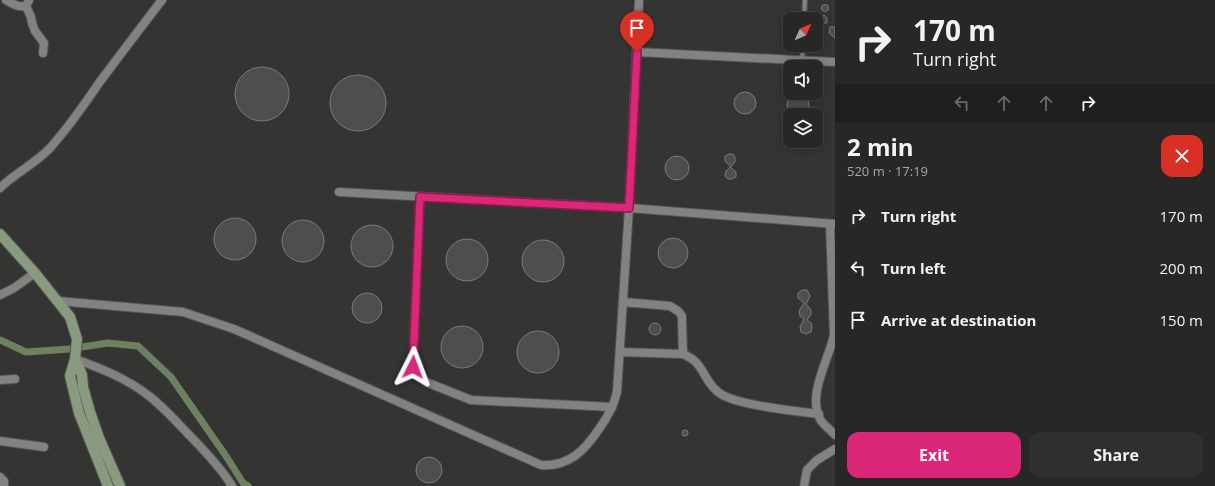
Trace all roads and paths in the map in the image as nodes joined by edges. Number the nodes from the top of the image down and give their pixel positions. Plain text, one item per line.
1 (6, 0) edge
2 (162, 0) edge
3 (639, 0) edge
4 (798, 0) edge
5 (805, 0) edge
6 (28, 3) edge
7 (804, 12) edge
8 (637, 52) junction
9 (803, 52) edge
10 (43, 53) dead end
11 (802, 60) joint
12 (823, 61) edge
13 (835, 62) edge
14 (0, 188) edge
15 (339, 192) dead end
16 (420, 197) junction
17 (629, 208) junction
18 (833, 224) edge
19 (0, 234) edge
20 (35, 273) junction
21 (0, 295) edge
22 (58, 301) junction
23 (623, 302) junction
24 (620, 352) junction
25 (683, 354) junction
26 (75, 359) junction
27 (14, 379) dead end
28 (0, 380) edge
29 (612, 407) junction
30 (819, 414) junction
31 (835, 435) edge
32 (0, 441) edge
33 (44, 446) dead end
34 (835, 449) edge
35 (0, 477) edge
36 (118, 483) edge
37 (107, 485) edge
38 (4, 486) edge
39 (232, 486) edge
40 (804, 486) edge

1 - 6 street
2 - 14 street
3 - 8 street
4 - 5 lane
5 - 7 lane
6 - 10 street
8 - 11 street
8 - 17 street
9 - 11 lane
12 - 13 street
15 - 16 street
16 - 17 street
16 - 29 street
17 - 18 street
17 - 23 street
18 - 30 street
19 - 20 street
20 - 21 street
20 - 22 street
22 - 26 street
22 - 29 street
23 - 24 street
23 - 25 street
24 - 25 street
24 - 29 street
25 - 30 street
26 - 36 street
26 - 37 street
26 - 39 street
27 - 28 street
30 - 31 street
32 - 33 street
34 - 40 street
35 - 38 street
36 - 37 street

